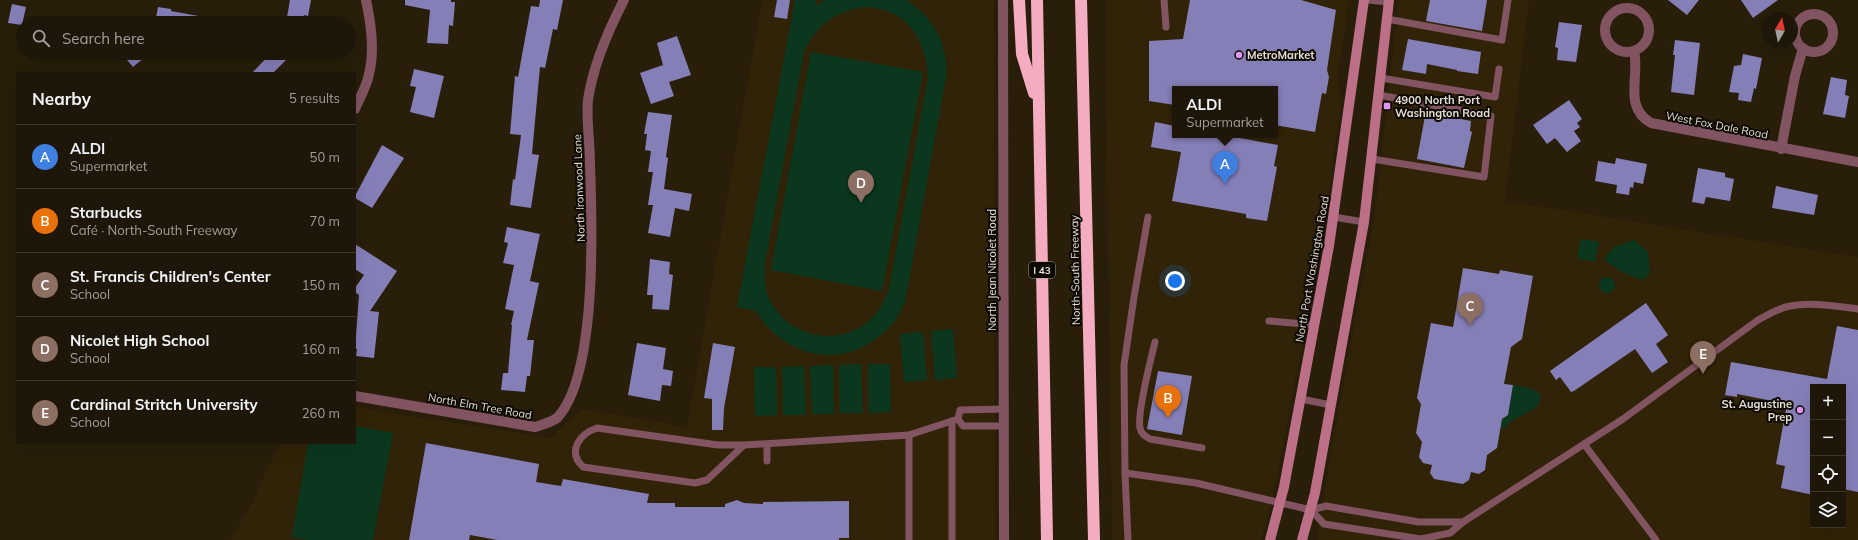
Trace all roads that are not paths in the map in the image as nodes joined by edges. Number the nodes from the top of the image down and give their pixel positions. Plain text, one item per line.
1 (366, 0) edge
2 (624, 0) edge
3 (1003, 0) edge
4 (1018, 0) edge
5 (1037, 0) edge
6 (1081, 0) edge
7 (1087, 0) edge
8 (1164, 0) edge
9 (1366, 0) edge
10 (1508, 0) edge
11 (1389, 1) edge
12 (1387, 19) junction
13 (1166, 27) dead end
14 (1082, 37) junction
15 (1803, 48) dead end
16 (1634, 51) junction
17 (1500, 69) dead end
18 (1381, 78) junction
19 (1379, 95) junction
20 (1038, 104) junction
21 (356, 106) edge
22 (1781, 149) junction
23 (1372, 159) junction
24 (1858, 162) edge
25 (1148, 217) dead end
26 (1334, 217) junction
27 (1364, 222) junction
28 (1858, 309) edge
29 (1269, 321) dead end
30 (1315, 326) junction
31 (1155, 342) dead end
32 (577, 381) joint
33 (356, 396) edge
34 (1301, 399) junction
35 (1331, 405) junction
36 (1004, 409) junction
37 (955, 420) junction
38 (1004, 426) junction
39 (908, 435) junction
40 (767, 444) junction
41 (1584, 444) junction
42 (744, 445) junction
43 (1202, 448) dead end
44 (767, 461) dead end
45 (1125, 473) junction
46 (1281, 503) junction
47 (1311, 510) junction
48 (1463, 522) junction
49 (909, 540) edge
50 (952, 540) edge
51 (1004, 540) edge
52 (1047, 540) edge
53 (1094, 540) edge
54 (1128, 540) edge
55 (1270, 540) edge
56 (1302, 540) edge
57 (1656, 540) edge

1 - 21 street
2 - 32 street, North Ironwood Lane
3 - 36 street, North Jean Nicolet Road
4 - 20 highway
5 - 20 highway, I 43
6 - 14 highway, North-South Freeway
7 - 14 highway
8 - 13 lane
9 - 11 lane
9 - 26 main road, North Port Washington Road
10 - 12 lane
11 - 12 main road
12 - 18 main road
14 - 53 highway, North-South Freeway
15 - 22 street
16 - 16 street
16 - 22 street, West Fox Dale Road
17 - 18 lane
18 - 19 main road
19 - 23 main road
19 - 23 lane
20 - 52 highway, I 43
22 - 24 street, West Fox Dale Road
23 - 27 main road
25 - 45 lane
26 - 27 lane
26 - 30 main road, North Port Washington Road
27 - 35 main road
28 - 41 lane
29 - 30 lane
30 - 34 main road, North Port Washington Road
31 - 43 lane
32 - 33 street, North Elm Tree Road
34 - 35 lane
34 - 46 main road, North Port Washington Road
35 - 47 main road
36 - 37 lane
36 - 38 street, North Jean Nicolet Road
37 - 38 lane
37 - 39 lane
37 - 50 lane
38 - 51 street, North Jean Nicolet Road
39 - 40 lane
39 - 49 lane
40 - 42 lane
40 - 44 lane
41 - 48 lane
41 - 57 lane
42 - 42 lane
45 - 46 lane
45 - 54 lane
46 - 47 lane
46 - 55 main road, North Port Washington Road
47 - 48 lane
47 - 48 lane
47 - 56 main road

